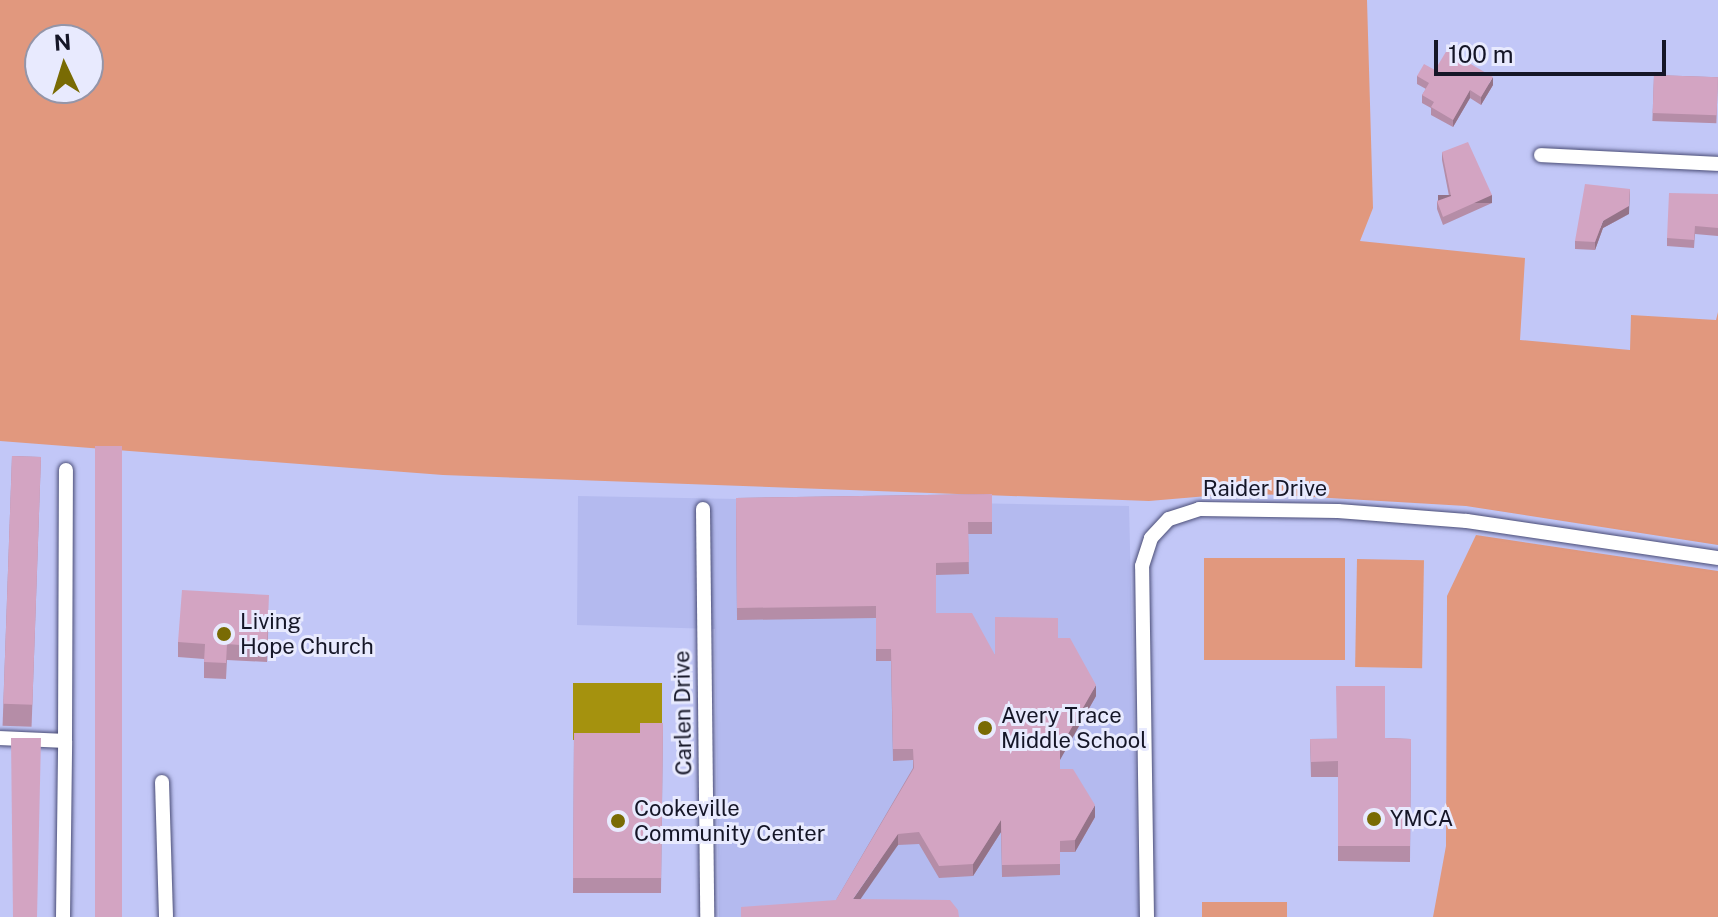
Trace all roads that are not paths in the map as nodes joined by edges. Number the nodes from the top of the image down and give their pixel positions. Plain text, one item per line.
1 (1541, 155) dead end
2 (1718, 164) edge
3 (66, 470) dead end
4 (703, 509) dead end
5 (1718, 558) edge
6 (0, 738) edge
7 (65, 741) junction
8 (162, 782) dead end
9 (63, 917) edge
10 (166, 917) edge
11 (707, 917) edge
12 (1147, 917) edge

1 - 2 street
3 - 7 street
4 - 11 street, Carlen Drive
5 - 12 street, Raider Drive
6 - 7 street
7 - 9 street
8 - 10 street

